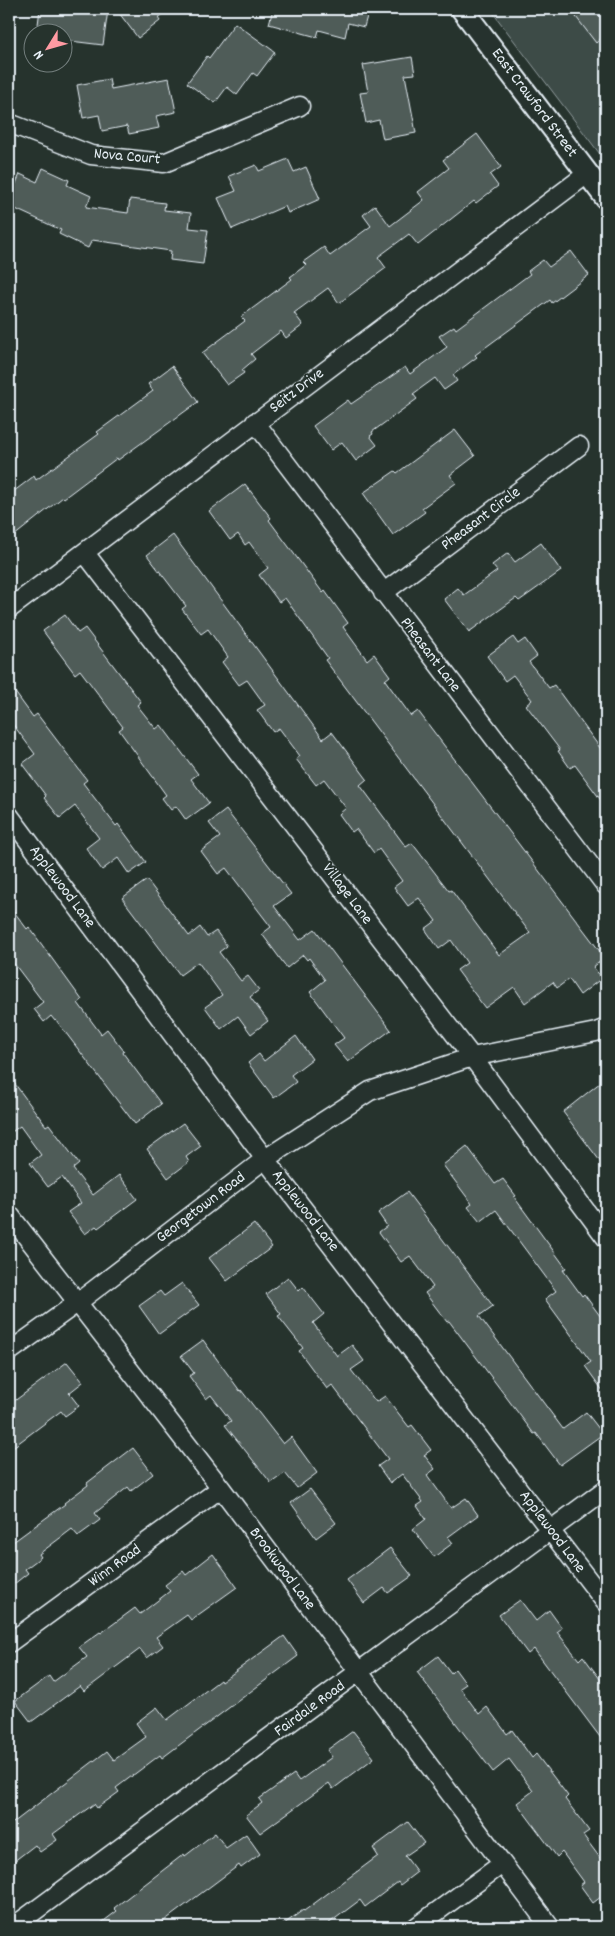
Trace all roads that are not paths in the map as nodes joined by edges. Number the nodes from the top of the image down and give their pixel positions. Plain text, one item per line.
1 (462, 9) edge
2 (300, 106) dead end
3 (9, 123) edge
4 (588, 174) junction
5 (606, 198) edge
6 (255, 422) junction
7 (579, 446) dead end
8 (85, 553) junction
9 (383, 593) junction
10 (9, 609) edge
11 (9, 815) edge
12 (606, 886) edge
13 (606, 1028) edge
14 (472, 1057) junction
15 (265, 1159) junction
16 (9, 1214) edge
17 (606, 1238) edge
18 (77, 1303) junction
19 (9, 1352) edge
20 (221, 1488) junction
21 (606, 1489) edge
22 (550, 1530) junction
23 (606, 1603) edge
24 (9, 1643) edge
25 (360, 1673) junction
26 (502, 1864) junction
27 (13, 1927) edge
28 (416, 1927) edge
29 (550, 1927) edge

1 - 4 street, East Crawford Street
2 - 3 street, Nova Court
4 - 5 street, East Crawford Street
4 - 6 street, Seitz Drive
6 - 8 street, Seitz Drive
6 - 9 street, Pheasant Lane
7 - 9 street, Pheasant Circle
8 - 10 street, Seitz Drive
8 - 14 street, Village Lane
9 - 12 street, Pheasant Lane
11 - 15 street, Applewood Lane
13 - 14 street, Georgetown Road
14 - 15 street, Georgetown Road
14 - 17 street, Village Lane
15 - 18 street, Georgetown Road
15 - 22 street, Applewood Lane
16 - 18 street, Brookwood Lane
18 - 19 street, Georgetown Road
18 - 20 street, Brookwood Lane
20 - 24 street, Winn Road
20 - 25 street, Brookwood Lane
21 - 22 street, Fairdale Road
22 - 23 street, Applewood Lane
22 - 25 street, Fairdale Road
25 - 26 street, Brookwood Lane
25 - 27 street, Fairdale Road
26 - 28 street
26 - 29 street, Brookwood Lane

